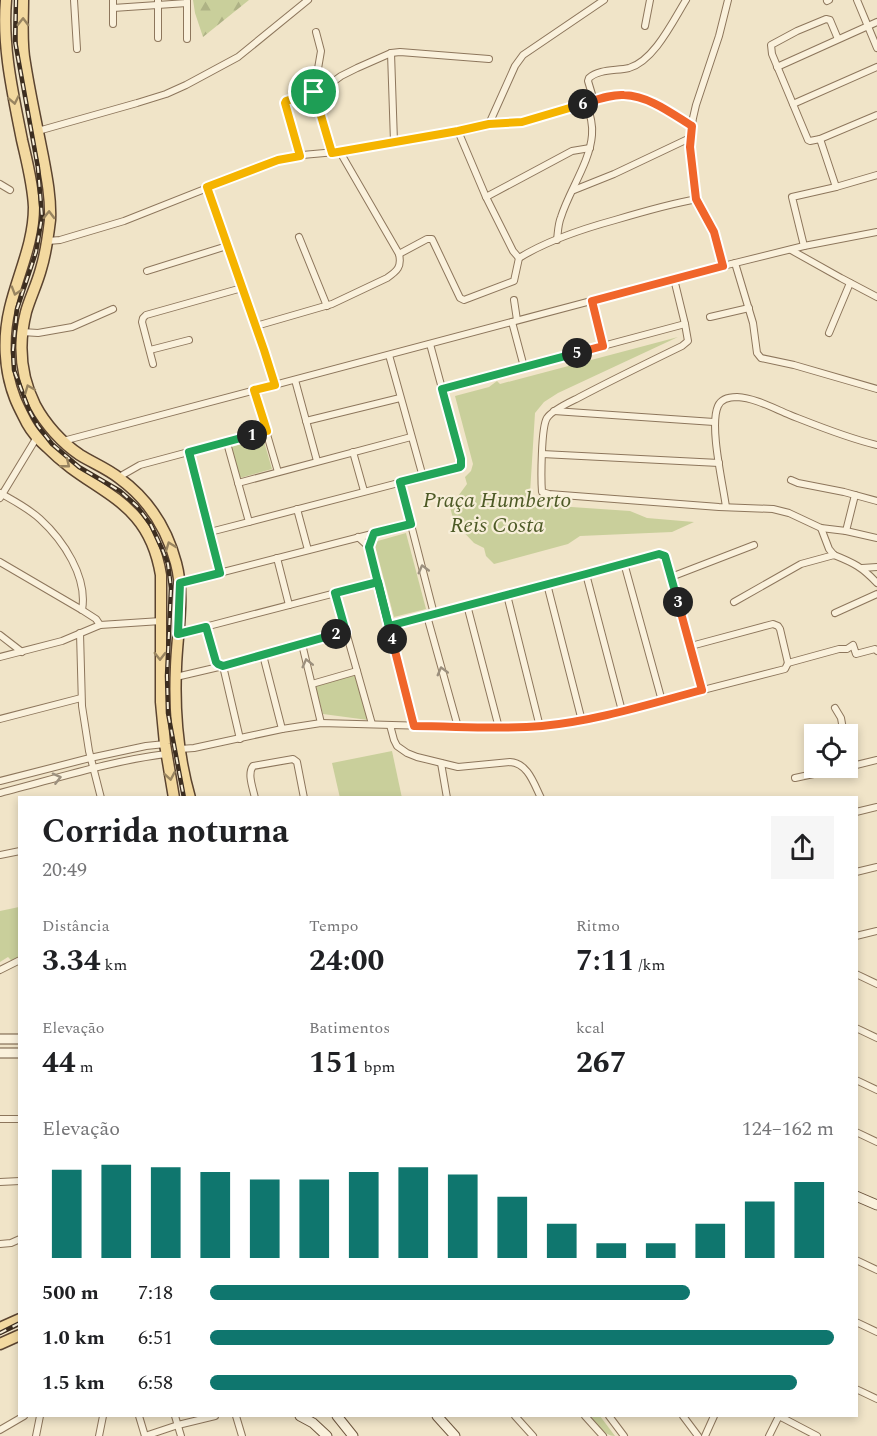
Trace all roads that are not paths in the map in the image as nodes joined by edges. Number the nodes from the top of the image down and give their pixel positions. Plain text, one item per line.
1 (6, 0) edge
2 (23, 0) edge
3 (74, 0) edge
4 (113, 0) edge
5 (308, 0) edge
6 (604, 0) edge
7 (650, 0) edge
8 (686, 0) edge
9 (728, 0) edge
10 (857, 0) edge
11 (158, 2) edge
12 (187, 2) edge
13 (113, 8) junction
14 (877, 22) edge
15 (113, 24) dead end
16 (645, 26) dead end
17 (868, 26) junction
18 (316, 33) dead end
19 (158, 38) dead end
20 (187, 39) dead end
21 (838, 39) junction
22 (3, 41) edge
23 (877, 48) edge
24 (77, 49) dead end
25 (391, 53) junction
26 (489, 59) dead end
27 (777, 67) junction
28 (877, 67) edge
29 (314, 92) junction
30 (594, 101) junction
31 (586, 103) junction
32 (794, 104) junction
33 (877, 115) edge
34 (489, 124) junction
35 (692, 126) junction
36 (38, 131) junction
37 (458, 131) junction
38 (690, 138) junction
39 (820, 139) junction
40 (394, 142) junction
41 (590, 148) junction
42 (340, 152) junction
43 (332, 153) junction
44 (300, 156) junction
45 (877, 175) edge
46 (0, 184) edge
47 (207, 187) junction
48 (836, 187) junction
49 (10, 190) dead end
50 (573, 190) junction
51 (486, 197) junction
52 (696, 199) junction
53 (877, 232) edge
54 (299, 237) dead end
55 (557, 240) junction
56 (48, 241) junction
57 (227, 246) junction
58 (804, 246) junction
59 (791, 250) junction
60 (399, 254) junction
61 (519, 258) junction
62 (735, 263) junction
63 (723, 266) junction
64 (147, 271) dead end
65 (674, 279) junction
66 (850, 284) junction
67 (242, 288) junction
68 (877, 297) edge
69 (514, 300) dead end
70 (592, 301) junction
71 (327, 306) junction
72 (749, 308) junction
73 (113, 309) dead end
74 (710, 317) dead end
75 (515, 321) junction
76 (685, 324) junction
77 (256, 326) junction
78 (3, 328) edge
79 (829, 333) dead end
80 (21, 337) junction
81 (189, 340) dead end
82 (430, 344) junction
83 (603, 346) junction
84 (150, 350) junction
85 (389, 355) junction
86 (153, 364) dead end
87 (524, 367) junction
88 (295, 380) junction
89 (275, 385) junction
90 (442, 389) junction
91 (877, 389) edge
92 (254, 390) junction
93 (400, 398) junction
94 (554, 411) junction
95 (306, 421) junction
96 (714, 422) junction
97 (267, 431) junction
98 (37, 437) junction
99 (411, 437) junction
100 (63, 441) junction
101 (227, 443) junction
102 (877, 445) edge
103 (189, 452) junction
104 (353, 452) junction
105 (542, 454) junction
106 (317, 461) junction
107 (719, 463) junction
108 (278, 472) junction
109 (119, 477) junction
110 (423, 477) junction
111 (791, 480) dead end
112 (400, 482) junction
113 (238, 483) junction
114 (364, 491) junction
115 (1, 495) edge
116 (855, 495) junction
117 (877, 501) edge
118 (726, 507) junction
119 (297, 509) junction
120 (249, 522) junction
121 (411, 524) junction
122 (820, 528) junction
123 (846, 531) junction
124 (210, 532) junction
125 (374, 533) junction
126 (358, 537) junction
127 (877, 538) edge
128 (754, 545) dead end
129 (369, 547) junction
130 (308, 550) junction
131 (834, 555) junction
132 (277, 558) junction
133 (159, 561) junction
134 (0, 562) edge
135 (624, 563) junction
136 (877, 567) edge
137 (862, 568) junction
138 (220, 573) junction
139 (586, 574) junction
140 (671, 577) junction
141 (378, 582) junction
142 (180, 583) junction
143 (877, 583) edge
144 (547, 584) junction
145 (335, 593) junction
146 (877, 594) edge
147 (507, 595) junction
148 (734, 602) dead end
149 (289, 605) junction
150 (467, 605) junction
151 (82, 610) junction
152 (835, 613) dead end
153 (435, 614) junction
154 (427, 616) junction
155 (161, 621) junction
156 (100, 625) junction
157 (389, 626) junction
158 (206, 627) junction
159 (346, 632) junction
160 (80, 633) junction
161 (178, 634) junction
162 (0, 635) edge
163 (302, 644) junction
164 (691, 646) junction
165 (877, 651) edge
166 (22, 652) junction
167 (262, 655) junction
168 (0, 657) edge
169 (788, 663) junction
170 (223, 666) junction
171 (357, 671) junction
172 (176, 677) junction
173 (312, 684) junction
174 (702, 690) junction
175 (81, 698) junction
176 (662, 700) junction
177 (835, 708) dead end
178 (622, 711) junction
179 (0, 719) edge
180 (582, 721) junction
181 (321, 723) junction
182 (372, 724) junction
183 (842, 724) edge
184 (390, 725) junction
185 (414, 726) junction
186 (458, 727) junction
187 (540, 727) junction
188 (499, 728) junction
189 (282, 729) junction
190 (240, 739) junction
191 (166, 749) junction
192 (180, 749) junction
193 (90, 758) junction
194 (877, 760) edge
195 (441, 764) junction
196 (858, 764) edge
197 (93, 769) junction
198 (804, 776) edge
199 (795, 778) dead end
200 (0, 781) edge
201 (0, 793) edge
202 (100, 796) edge
203 (174, 796) edge
204 (190, 796) edge
205 (255, 796) edge
206 (304, 796) edge
207 (447, 796) edge
208 (540, 796) edge
209 (877, 807) edge
210 (858, 812) edge
211 (18, 850) edge
212 (0, 855) edge
213 (877, 867) edge
214 (858, 872) edge
215 (877, 931) edge
216 (858, 936) edge
217 (18, 961) edge
218 (0, 970) edge
219 (858, 975) edge
220 (877, 984) edge
221 (858, 1029) edge
222 (877, 1038) edge
223 (0, 1039) edge
224 (18, 1039) edge
225 (0, 1053) edge
226 (18, 1053) edge
227 (858, 1081) edge
228 (877, 1090) edge
229 (0, 1119) edge
230 (18, 1119) edge
231 (858, 1133) edge
232 (877, 1142) edge
233 (18, 1181) edge
234 (0, 1182) edge
235 (858, 1197) edge
236 (877, 1205) edge
237 (18, 1240) edge
238 (0, 1244) edge
239 (12, 1244) junction
240 (0, 1250) edge
241 (858, 1261) edge
242 (877, 1270) edge
243 (18, 1320) edge
244 (858, 1323) edge
245 (0, 1328) edge
246 (877, 1332) edge
247 (18, 1336) edge
248 (0, 1344) edge
249 (858, 1390) edge
250 (877, 1399) edge
251 (22, 1417) edge
252 (40, 1417) edge
253 (103, 1417) edge
254 (139, 1417) edge
255 (175, 1417) edge
256 (211, 1417) edge
257 (236, 1417) edge
258 (302, 1417) edge
259 (338, 1417) edge
260 (438, 1417) edge
261 (516, 1417) edge
262 (586, 1417) edge
263 (610, 1417) edge
264 (684, 1417) edge
265 (714, 1417) edge
266 (778, 1417) edge
267 (781, 1417) edge
268 (178, 1425) junction
269 (0, 1430) edge
270 (316, 1432) edge
271 (36, 1436) edge
272 (99, 1436) edge
273 (145, 1436) edge
274 (181, 1436) edge
275 (242, 1436) edge
276 (327, 1436) edge
277 (352, 1436) edge
278 (455, 1436) edge
279 (533, 1436) edge
280 (603, 1436) edge
281 (624, 1436) edge
282 (698, 1436) edge
283 (705, 1436) edge
284 (769, 1436) edge
285 (817, 1436) edge

1 - 22 main road
36 -> 2 main road
3 - 24 street
4 - 13 street
5 - 36 street
6 - 34 street
7 - 16 street
8 - 30 street
9 - 35 street
10 - 17 street
11 - 12 street
11 - 13 street
11 - 19 street
12 - 20 street
13 - 15 street
14 - 17 street
17 - 21 street
17 - 23 street
18 - 29 street
21 - 27 street
21 - 27 street
22 -> 78 main road
25 - 26 street
25 - 29 street
25 - 40 street
27 - 32 street
28 - 32 street
29 - 43 street
29 - 44 street
30 - 31 street
30 - 35 street
31 - 34 street
31 - 41 street
32 - 39 street
33 - 39 street
34 - 37 street
35 - 38 street
56 -> 36 main road
37 - 40 street
37 - 51 street
38 - 50 street
38 - 52 street
39 - 48 street
40 - 42 street
41 - 50 street
41 - 51 street
42 - 43 street
42 - 60 street
43 - 44 street
44 - 47 street
45 - 48 street
46 - 49 street
47 - 56 street
47 - 57 street
48 - 58 street
50 - 55 street
51 - 61 street
52 - 55 street
52 - 63 street
53 - 58 street
54 - 71 street
55 - 61 street
56 - 80 main road
57 - 64 street
57 - 67 street
58 - 59 street
59 - 62 street
59 - 66 street
60 - 61 street
60 - 71 street
62 - 63 street
62 - 72 street
63 - 65 street
65 - 70 street
65 - 76 street
66 - 68 street
66 - 79 street
67 - 77 street
67 - 84 street
69 - 75 street
70 - 75 street
70 - 83 street
71 - 77 street
72 - 74 street
72 - 91 street
73 - 80 street
75 - 82 street
75 - 87 street
76 - 83 street
76 - 94 street
77 - 89 street
78 - 80 main road
78 - 98 main road
100 -> 80 main road
81 - 84 street
82 - 85 street
82 - 90 street
83 - 87 street
84 - 86 street
85 - 88 street
85 - 93 street
87 - 90 street
88 - 89 street
88 - 95 street
89 - 92 street
90 - 110 street
92 - 97 street
92 - 100 street
93 - 95 street
93 - 99 street
94 - 96 street
94 - 105 street
95 - 106 street
96 - 102 street
96 - 107 street
97 - 101 street
97 - 108 street
98 - 115 street
98 -> 133 main road
99 - 104 street
99 - 110 street
100 - 109 main road
101 - 103 street
101 - 113 street
103 - 109 street
103 - 124 street
104 - 106 street
104 - 114 street
105 - 107 street
105 - 118 street
106 - 108 street
107 - 118 street
108 - 113 street
142 -> 109 main road
110 - 112 street
111 - 116 street
112 - 114 street
112 - 121 street
113 - 120 street
114 - 119 street
115 - 151 street
116 - 117 street
116 - 123 street
118 - 122 street
119 - 120 street
119 - 130 street
120 - 124 street
121 - 125 street
153 -> 121 street
122 - 123 street
122 - 131 street
123 - 127 street
124 - 138 street
125 - 126 street
125 - 129 street
126 - 129 street
126 - 130 street
128 - 140 street
129 - 141 street
130 - 132 street
131 - 137 street
131 - 148 street
132 - 138 street
132 - 149 street
133 - 142 main road
133 - 155 main road
134 - 151 street
135 - 139 street
135 - 140 street
135 - 176 street
136 - 137 street
137 - 143 street
138 - 142 street
139 - 144 street
139 - 178 street
140 - 164 street
141 - 145 street
141 - 157 street
142 - 161 main road
144 - 147 street
144 - 180 street
145 - 149 street
145 - 159 street
146 - 152 street
147 - 150 street
147 - 187 street
149 - 158 street
150 - 153 street
150 - 188 street
151 - 156 street
153 - 154 street
154 - 157 street
186 -> 154 street
155 - 156 street
155 -> 191 main road
156 - 160 street
157 - 185 street
158 - 161 street
158 - 170 street
159 - 163 street
159 - 171 street
160 - 166 street
160 - 175 street
161 - 172 main road
162 - 166 street
163 - 167 street
173 -> 163 street
164 - 169 street
164 - 174 street
165 - 169 street
166 - 168 street
167 - 170 street
167 - 189 street
169 - 174 street
170 - 172 street
170 - 190 street
171 - 173 street
171 - 182 street
172 - 192 main road
173 - 181 street
174 - 176 street
175 - 179 street
175 - 193 street
176 - 178 street
177 - 183 street
178 - 180 street
180 - 187 street
181 - 182 street
181 - 189 street
182 - 184 street
184 - 185 street
184 - 195 street
185 - 186 street
186 - 188 street
187 - 188 street
189 - 190 street
190 - 192 street
191 - 192 main road
191 - 193 street
191 - 197 street
191 -> 203 main road
192 - 204 main road
193 - 197 street
193 - 200 street
194 - 196 street
195 - 207 street
195 - 208 street
201 -> 197 street
197 - 202 street
198 - 199 street
205 - 206 street
209 - 210 street
211 - 212 street
213 - 214 street
215 - 216 street
217 - 218 street
219 - 220 street
221 - 222 street
223 - 224 street
225 - 226 street
227 - 228 street
229 - 230 street
231 - 232 street
233 - 234 street
235 - 236 street
237 - 239 street
238 - 239 street
239 - 240 street
241 - 242 street
243 - 245 main road
244 - 246 street
247 - 248 main road
249 - 250 street
251 - 269 street
252 - 271 street
253 - 272 street
254 - 273 street
255 - 268 street
256 - 268 street
257 - 275 street
258 - 270 street
259 - 277 street
260 - 278 street
261 - 279 street
262 - 280 street
263 - 281 street
264 - 282 street
265 - 283 street
266 - 284 street
267 - 285 street
268 - 273 street
268 - 274 street
270 - 276 street

